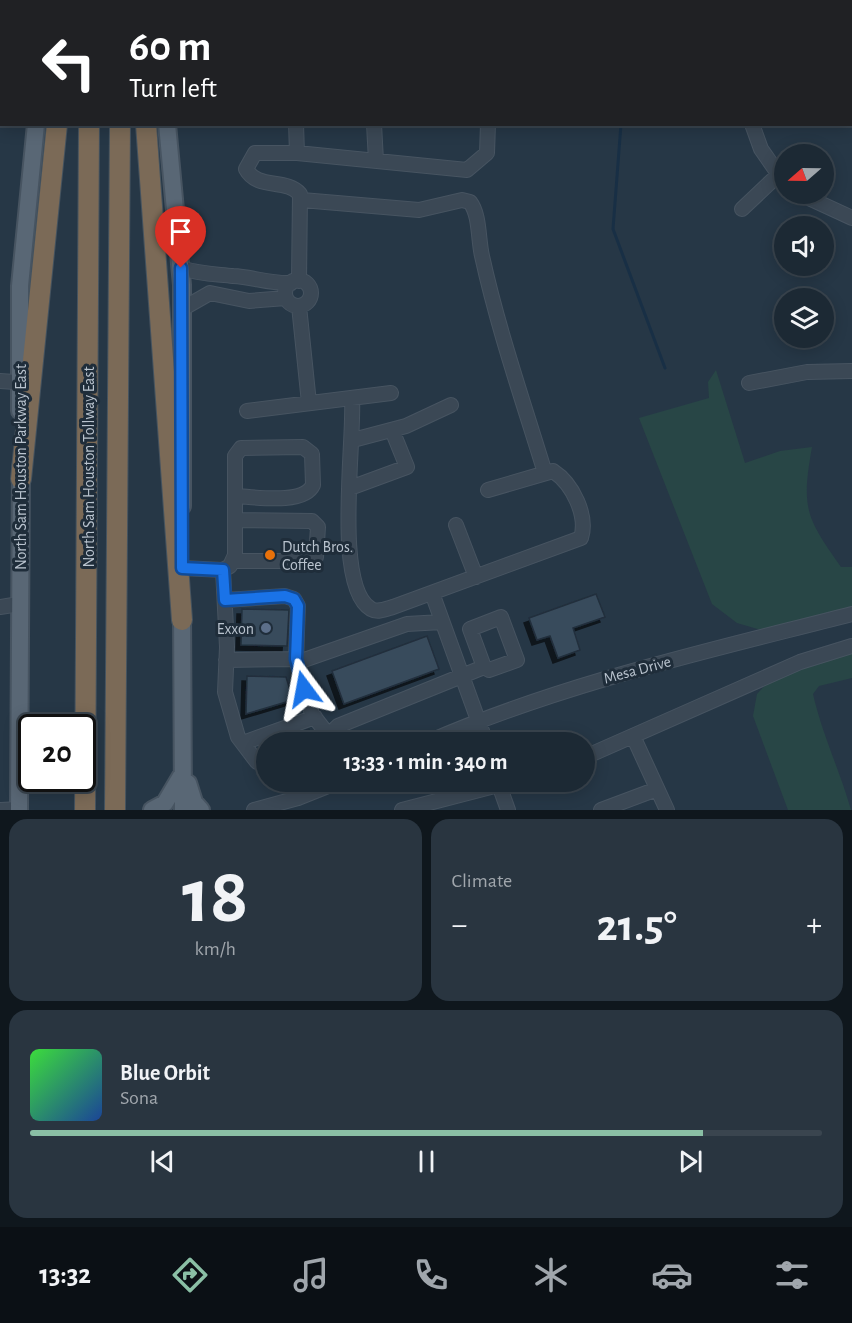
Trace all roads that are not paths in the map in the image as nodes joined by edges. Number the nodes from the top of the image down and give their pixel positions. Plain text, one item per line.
1 (36, 126) edge
2 (57, 126) edge
3 (89, 126) edge
4 (120, 126) edge
5 (146, 126) edge
6 (167, 126) edge
7 (296, 126) edge
8 (374, 126) edge
9 (488, 126) edge
10 (753, 126) edge
11 (297, 153) junction
12 (376, 161) junction
13 (774, 167) edge
14 (774, 184) edge
15 (302, 200) junction
16 (822, 204) edge
17 (742, 209) dead end
18 (852, 218) edge
19 (181, 268) junction
20 (295, 282) junction
21 (286, 298) junction
22 (299, 306) junction
23 (182, 309) junction
24 (852, 371) edge
25 (0, 381) edge
26 (26, 383) junction
27 (749, 383) dead end
28 (391, 393) dead end
29 (352, 398) junction
30 (309, 404) junction
31 (451, 405) dead end
32 (247, 411) dead end
33 (392, 430) junction
34 (353, 440) junction
35 (545, 473) junction
36 (21, 478) joint
37 (350, 488) junction
38 (488, 490) dead end
39 (236, 496) junction
40 (236, 520) junction
41 (456, 525) dead end
42 (228, 565) junction
43 (182, 568) junction
44 (476, 577) junction
45 (432, 593) junction
46 (225, 600) junction
47 (19, 604) junction
48 (0, 607) edge
49 (852, 614) edge
50 (182, 620) junction
51 (442, 622) junction
52 (852, 646) edge
53 (296, 659) junction
54 (226, 660) junction
55 (484, 667) dead end
56 (462, 675) junction
57 (315, 717) junction
58 (479, 720) junction
59 (323, 732) edge
60 (334, 732) edge
61 (451, 732) edge
62 (483, 732) edge
63 (633, 736) junction
64 (243, 743) junction
65 (595, 752) edge
66 (256, 761) edge
67 (183, 762) junction
68 (657, 789) junction
69 (295, 792) edge
70 (313, 792) edge
71 (469, 792) edge
72 (504, 792) edge
73 (298, 798) junction
74 (85, 801) edge
75 (21, 808) edge
76 (2, 810) edge
77 (115, 810) edge
78 (152, 810) edge
79 (183, 810) edge
80 (201, 810) edge
81 (254, 810) edge
82 (402, 810) edge
83 (507, 810) edge
84 (601, 810) edge
85 (667, 810) edge

1 - 26 main road, North Sam Houston Parkway East
2 - 26 highway
3 - 74 highway, North Sam Houston Tollway East
4 - 77 highway, North Sam Houston Tollway East
5 - 50 highway
6 - 19 main road
7 - 11 street
8 - 12 street
9 - 12 street
10 - 13 street
11 - 12 street
11 - 15 street
14 - 17 street
15 - 20 street
15 - 35 street
16 - 18 street
19 - 20 street
19 - 23 main road
20 - 21 street
20 - 22 street
21 - 22 street
21 - 23 street
22 - 30 street
23 - 43 main road
24 - 27 street
25 - 26 street
26 - 36 highway
28 - 29 street
29 - 30 street
29 - 34 street
30 - 32 street
31 - 33 street
33 - 34 street
33 - 37 street
34 - 37 street
35 - 38 street
35 - 44 street
36 - 47 main road, North Sam Houston Parkway East
37 - 45 street
39 - 39 street
39 - 40 street
40 - 42 street
40 - 42 street
41 - 44 street
42 - 43 street
42 - 46 street
43 - 50 main road
44 - 45 street
45 - 51 street
46 - 53 street
46 - 54 street
47 - 48 street
47 - 75 main road, North Sam Houston Parkway East
49 - 58 street, Mesa Drive
50 - 67 main road
51 - 53 street
51 - 56 street
52 - 63 street
53 - 54 street
53 - 57 street
54 - 64 street
55 - 56 street
56 - 58 street
56 - 60 street
57 - 59 street
57 - 64 street
58 - 61 street, Mesa Drive
58 - 62 street
63 - 65 street
63 - 68 street
64 - 66 street
67 - 78 main road
67 - 79 main road
67 - 80 main road
68 - 84 street
68 - 85 street
69 - 73 street
70 - 73 street
71 - 82 street
72 - 83 street
73 - 81 street
75 - 76 street

